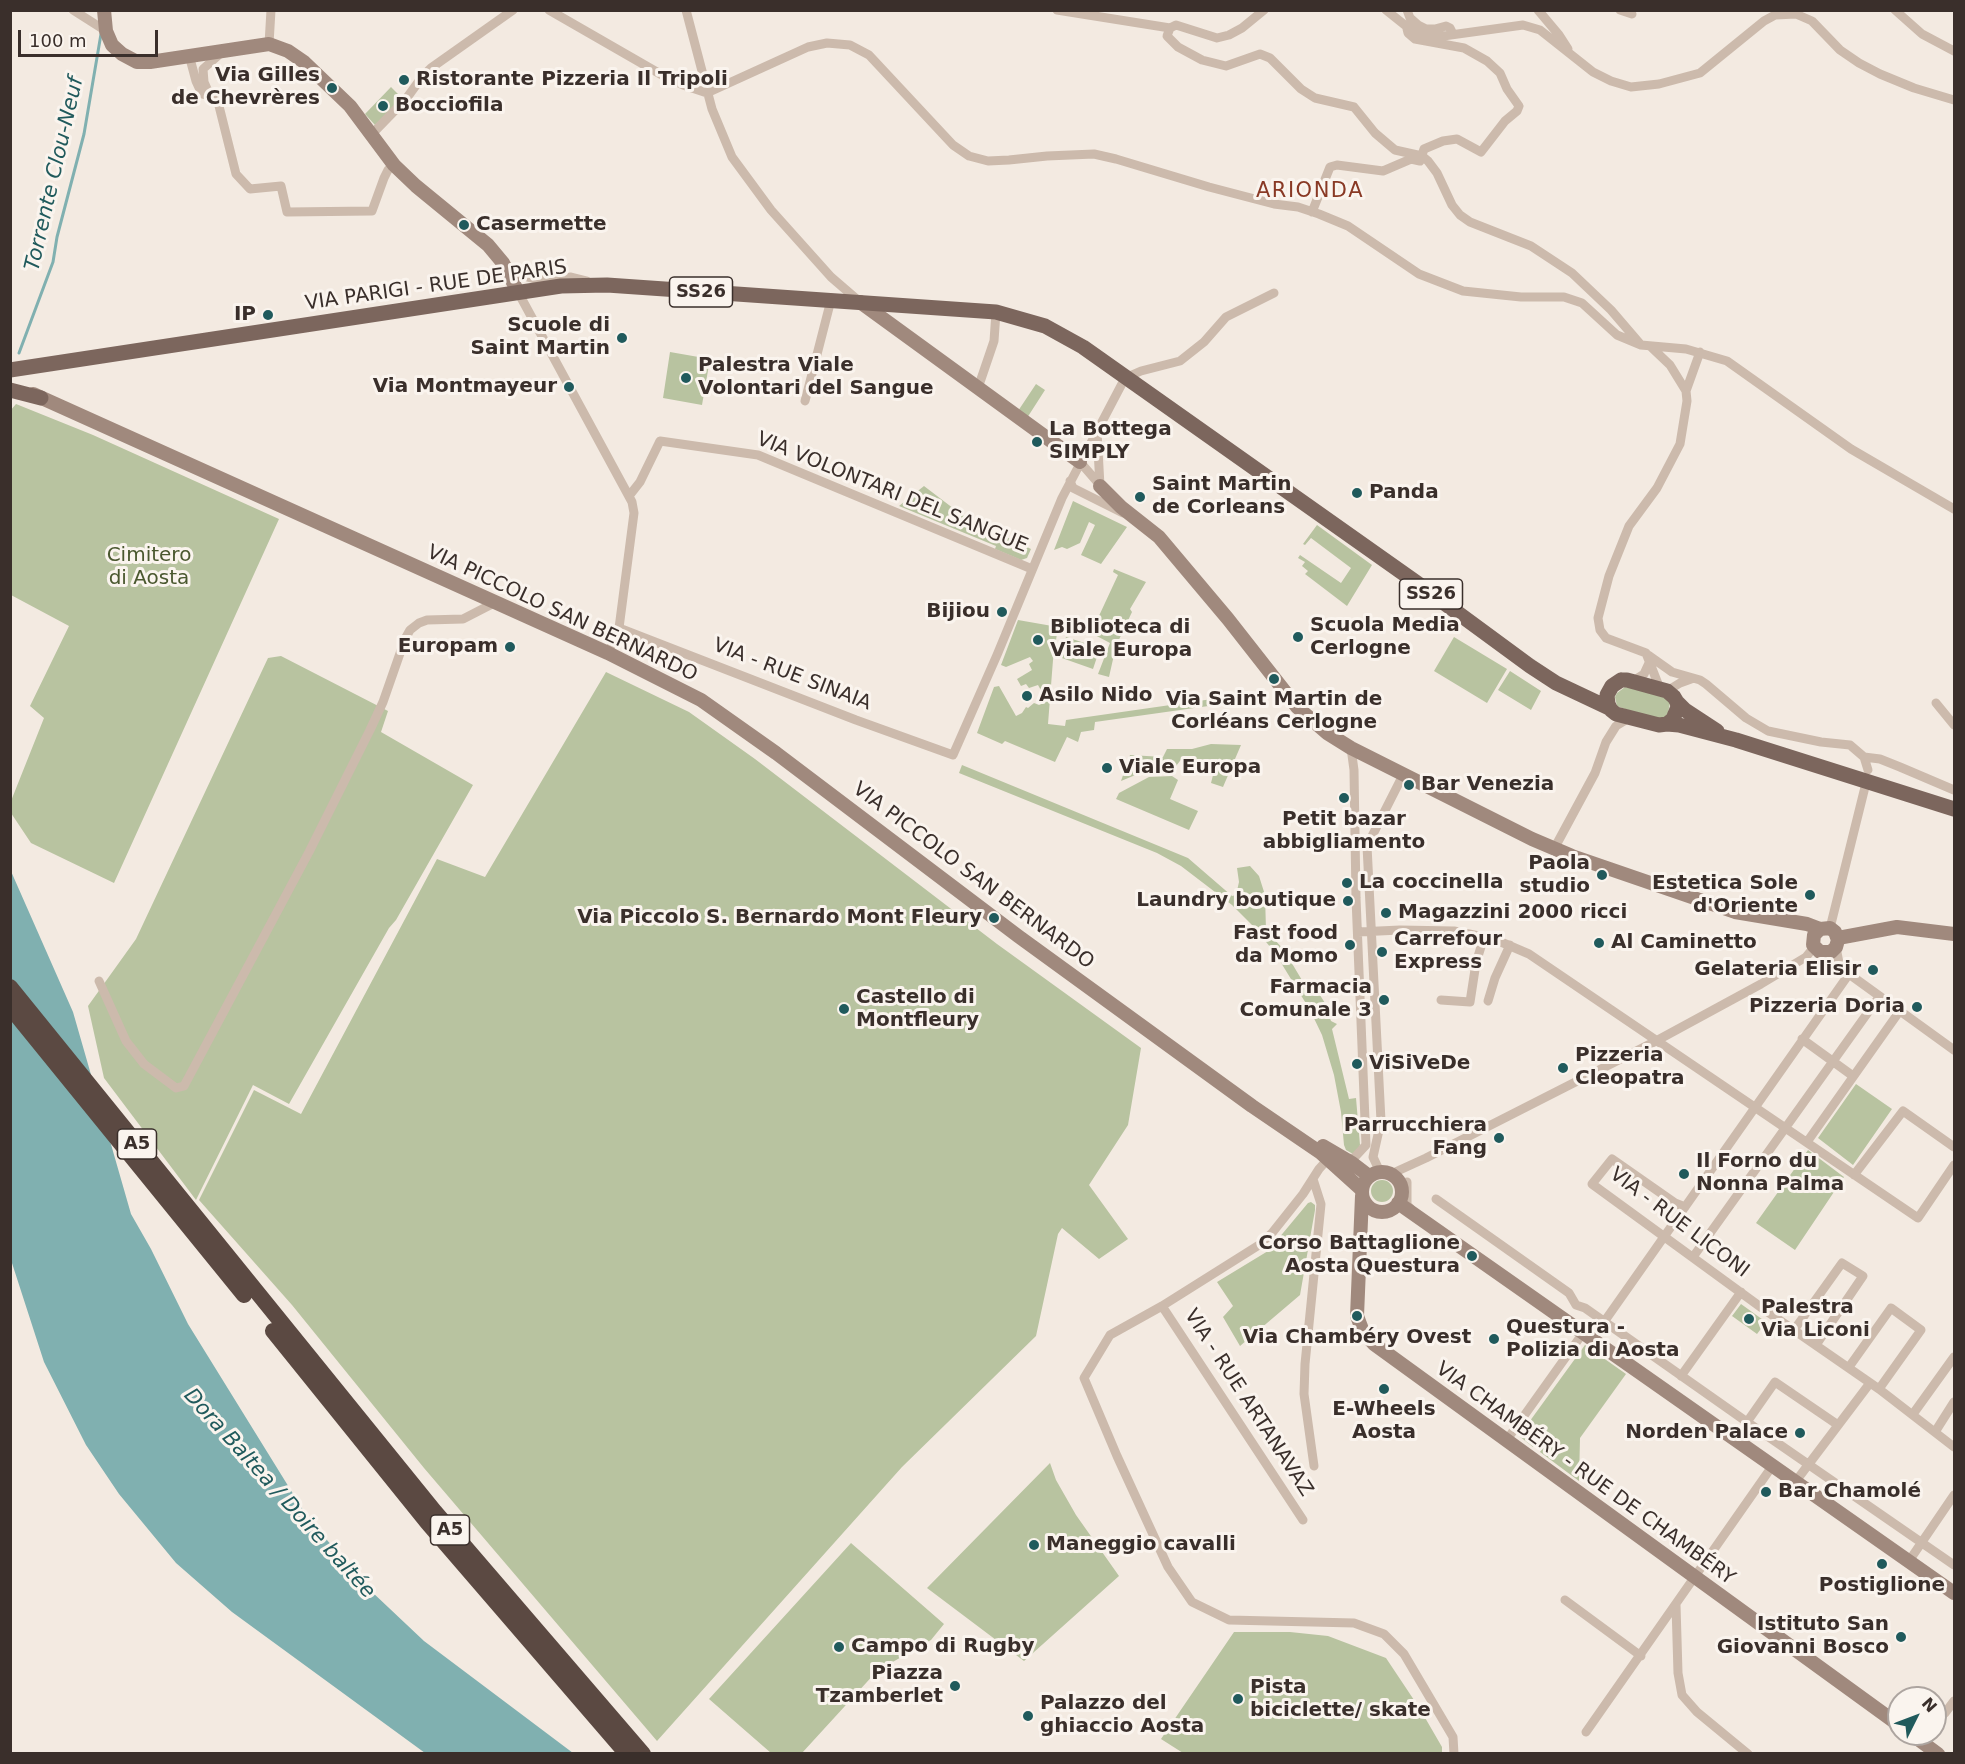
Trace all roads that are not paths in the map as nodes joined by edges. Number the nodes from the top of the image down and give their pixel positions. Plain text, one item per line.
1 (73, 10) edge
2 (104, 10) edge
3 (271, 10) edge
4 (513, 10) edge
5 (549, 10) edge
6 (686, 10) edge
7 (1057, 10) edge
8 (1264, 10) edge
9 (1386, 10) edge
10 (1407, 10) edge
11 (1538, 10) edge
12 (1620, 10) edge
13 (1895, 10) edge
14 (1632, 14) dead end
15 (1407, 26) junction
16 (1170, 28) junction
17 (106, 31) junction
18 (1453, 34) junction
19 (269, 44) junction
20 (225, 50) junction
21 (1954, 51) edge
22 (1569, 52) junction
23 (189, 55) junction
24 (707, 93) junction
25 (217, 98) junction
26 (1954, 100) edge
27 (371, 135) junction
28 (1422, 156) junction
29 (394, 165) junction
30 (1312, 212) junction
31 (503, 263) junction
32 (607, 285) junction
33 (518, 292) junction
34 (1274, 293) dead end
35 (831, 300) junction
36 (860, 302) junction
37 (996, 312) junction
38 (1646, 345) junction
39 (1700, 352) junction
40 (10, 370) edge
41 (1125, 378) junction
42 (13, 386) edge
43 (978, 388) junction
44 (1686, 391) junction
45 (41, 398) joint
46 (805, 401) dead end
47 (1097, 429) junction
48 (1080, 462) junction
49 (1070, 481) junction
50 (1100, 486) junction
51 (1078, 490) junction
52 (629, 496) junction
53 (1062, 498) junction
54 (1954, 508) edge
55 (1133, 518) junction
56 (1032, 569) junction
57 (496, 602) junction
58 (619, 628) junction
59 (608, 653) junction
60 (1648, 657) junction
61 (1542, 673) junction
62 (1694, 679) junction
63 (1634, 681) junction
64 (1611, 687) junction
65 (1668, 694) junction
66 (1936, 703) dead end
67 (1610, 709) junction
68 (1629, 718) junction
69 (1666, 724) junction
70 (1954, 725) edge
71 (1736, 740) junction
72 (1606, 742) junction
73 (1351, 748) junction
74 (1864, 757) junction
75 (1868, 770) dead end
76 (1403, 775) junction
77 (1865, 787) dead end
78 (1954, 790) edge
79 (1954, 809) edge
80 (1554, 849) junction
81 (1371, 931) junction
82 (1358, 932) junction
83 (1954, 934) edge
84 (1831, 936) junction
85 (1484, 937) junction
86 (1510, 945) junction
87 (1814, 947) junction
88 (1849, 974) junction
89 (99, 981) dead end
90 (10, 987) edge
91 (1879, 997) junction
92 (1441, 1000) dead end
93 (1488, 1001) dead end
94 (10, 1007) edge
95 (1899, 1012) junction
96 (1802, 1039) junction
97 (1656, 1041) junction
98 (1954, 1050) edge
99 (1833, 1061) junction
100 (1853, 1076) junction
101 (1754, 1108) junction
102 (1278, 1124) junction
103 (1786, 1128) junction
104 (1807, 1142) junction
105 (1366, 1145) junction
106 (1954, 1147) edge
107 (1426, 1158) junction
108 (1328, 1159) junction
109 (1344, 1159) junction
110 (1954, 1165) edge
111 (1375, 1174) junction
112 (1854, 1175) junction
113 (1315, 1176) junction
114 (1407, 1182) junction
115 (1362, 1193) junction
116 (1436, 1199) dead end
117 (1400, 1200) junction
118 (1685, 1207) junction
119 (1436, 1231) junction
120 (1664, 1236) junction
121 (1693, 1257) junction
122 (1741, 1292) junction
123 (1576, 1305) junction
124 (1162, 1306) junction
125 (261, 1307) junction
126 (1566, 1321) junction
127 (1604, 1322) junction
128 (1794, 1330) junction
129 (1583, 1333) junction
130 (1816, 1345) junction
131 (1954, 1357) edge
132 (1849, 1367) junction
133 (1681, 1376) junction
134 (1870, 1383) junction
135 (1879, 1389) junction
136 (1954, 1402) edge
137 (1913, 1414) junction
138 (1747, 1422) junction
139 (1838, 1425) junction
140 (1935, 1432) junction
141 (1506, 1440) junction
142 (1954, 1447) edge
143 (1773, 1465) junction
144 (1809, 1465) junction
145 (1314, 1466) dead end
146 (1796, 1481) junction
147 (1954, 1495) edge
148 (1303, 1520) dead end
149 (1922, 1542) junction
150 (1909, 1561) junction
151 (1954, 1564) edge
152 (1696, 1577) junction
153 (1954, 1593) edge
154 (1565, 1600) dead end
155 (1676, 1605) junction
156 (1641, 1656) junction
157 (1887, 1716) edge
158 (1586, 1732) dead end
159 (627, 1754) edge
160 (643, 1754) edge
161 (1454, 1754) edge
162 (1748, 1754) edge

1 - 17 street
2 - 17 street
3 - 19 street
4 - 27 street
5 - 24 street
6 - 24 street
7 - 16 street
8 - 16 street
9 - 15 street
10 - 18 street
11 - 22 street
12 - 14 street
13 - 21 street
15 - 18 street
15 - 28 street
16 - 28 street
17 - 23 street
18 - 22 street
19 - 20 street
19 - 27 street
20 - 23 street
20 - 25 street
22 - 26 street
23 - 25 street
24 - 30 street
24 - 36 street
25 - 29 street
27 - 29 street
28 - 30 street
28 - 38 street
29 - 31 street
30 - 38 street
31 - 32 street
31 - 33 street
32 - 33 main road, VIA PARIGI - RUE DE PARIS / SS26
32 - 35 main road, VIA PARIGI - RUE DE PARIS / SS26
33 - 40 main road, VIA PARIGI - RUE DE PARIS / SS26
33 - 52 street
34 - 41 street
35 - 36 main road, VIA PARIGI - RUE DE PARIS / SS26
35 - 46 street
36 - 37 main road, VIA PARIGI - RUE DE PARIS / SS26
36 - 43 street
37 - 41 main road, VIA PARIGI - RUE DE PARIS / SS26
37 - 43 street
38 - 39 street
38 - 44 street
39 - 44 street
39 - 54 street
41 - 47 street
41 - 61 main road, VIA PARIGI - RUE DE PARIS / SS26
42 - 45 main road
43 - 48 street
44 - 60 street
45 - 57 street, VIA PICCOLO SAN BERNARDO
47 - 48 street
47 - 50 street
48 - 49 street
48 - 50 street
49 - 51 street
49 - 53 street
50 - 51 street
50 - 55 street
51 - 53 street
51 - 55 street
52 - 56 street, VIA VOLONTARI DEL SANGUE
52 - 58 street
53 - 56 street
55 - 73 street
56 - 58 street, VIA - RUE SINAIA
57 - 59 street, VIA PICCOLO SAN BERNARDO
57 - 89 street
58 - 59 street
59 - 102 street, VIA PICCOLO SAN BERNARDO
60 - 62 street
60 - 63 street
60 - 65 street
61 - 64 main road, VIA PARIGI - RUE DE PARIS
61 - 67 main road, VIA PARIGI - RUE DE PARIS
62 - 65 street
62 - 65 street
62 - 74 street
63 - 64 main road, VIA PARIGI - RUE DE PARIS
63 - 65 main road, VIA PARIGI - RUE DE PARIS
64 - 67 main road
65 - 69 main road
65 - 71 main road, VIA PARIGI - RUE DE PARIS
66 - 70 street
67 - 68 main road, VIA PARIGI - RUE DE PARIS
67 - 72 street
68 - 69 main road, VIA PARIGI - RUE DE PARIS
68 - 72 street
69 - 71 main road, VIA PARIGI - RUE DE PARIS
71 - 79 main road, VIA PARIGI - RUE DE PARIS
72 - 80 street
73 - 76 street
73 - 82 street
74 - 75 street
74 - 78 street
76 - 80 street
76 - 81 street
77 - 84 street
80 - 84 street
81 - 82 street
81 - 85 street
81 - 111 street
82 - 105 street
83 - 84 street
84 - 87 street
84 - 87 street
84 - 88 street
85 - 86 street
85 - 92 street
86 - 93 street
86 - 97 street
87 - 97 street
88 - 91 street
88 - 96 street
90 - 125 highway, A5
91 - 95 street
91 - 99 street
94 - 125 highway, A5
95 - 98 street
95 - 100 street
96 - 99 street
96 - 101 street
97 - 101 street
97 - 107 street
99 - 100 street
99 - 103 street
100 - 104 street
101 - 103 street
101 - 118 street
102 - 108 street, VIA PICCOLO SAN BERNARDO
102 - 109 street, VIA PICCOLO SAN BERNARDO
102 - 113 street, VIA PICCOLO SAN BERNARDO
103 - 104 street
103 - 121 street
104 - 112 street
105 - 109 street
105 - 111 street
106 - 112 street
107 - 111 street
107 - 114 street
108 - 111 street, VIA PICCOLO SAN BERNARDO
108 - 113 street
108 - 115 street, VIA PICCOLO SAN BERNARDO
109 - 111 street, VIA PICCOLO SAN BERNARDO
110 - 112 street
111 - 115 street
111 - 117 street
113 - 124 street
113 - 145 street, VIA PICCOLO SAN BERNARDO
114 - 117 street
114 - 119 street
115 - 117 street
115 - 141 street, VIA CHAMBÉRY - RUE DE CHAMBÉRY
116 - 123 street
117 - 119 street
118 - 120 street
118 - 120 street, VIA - RUE LICONI
119 - 126 street
120 - 121 street, VIA - RUE LICONI
120 - 127 street
121 - 122 street, VIA - RUE LICONI
122 - 128 street, VIA - RUE LICONI
122 - 133 street
123 - 126 street
123 - 127 street
124 - 148 street, VIA - RUE ARTANAVAZ
124 - 161 street
125 - 159 highway, A5
125 - 160 highway, A5
126 - 129 street
127 - 133 street
128 - 130 street, VIA - RUE LICONI
128 - 130 street
129 - 141 street
129 - 143 street
130 - 132 street, VIA - RUE LICONI
131 - 137 street
132 - 134 street, VIA - RUE LICONI
132 - 135 street
133 - 138 street
134 - 135 street, VIA - RUE LICONI
134 - 139 street
135 - 137 street, VIA - RUE LICONI
136 - 140 street
137 - 140 street, VIA - RUE LICONI
138 - 139 street
138 - 144 street
139 - 144 street
140 - 142 street, VIA - RUE LICONI
141 - 152 street, VIA CHAMBÉRY - RUE DE CHAMBÉRY
143 - 146 street
143 - 152 street
144 - 146 street
144 - 149 street
146 - 150 street
147 - 149 street
149 - 150 street
149 - 151 street
150 - 153 street
152 - 155 street
152 - 157 street, VIA CHAMBÉRY - RUE DE CHAMBÉRY
154 - 156 street
155 - 156 street
155 - 162 street
156 - 158 street

